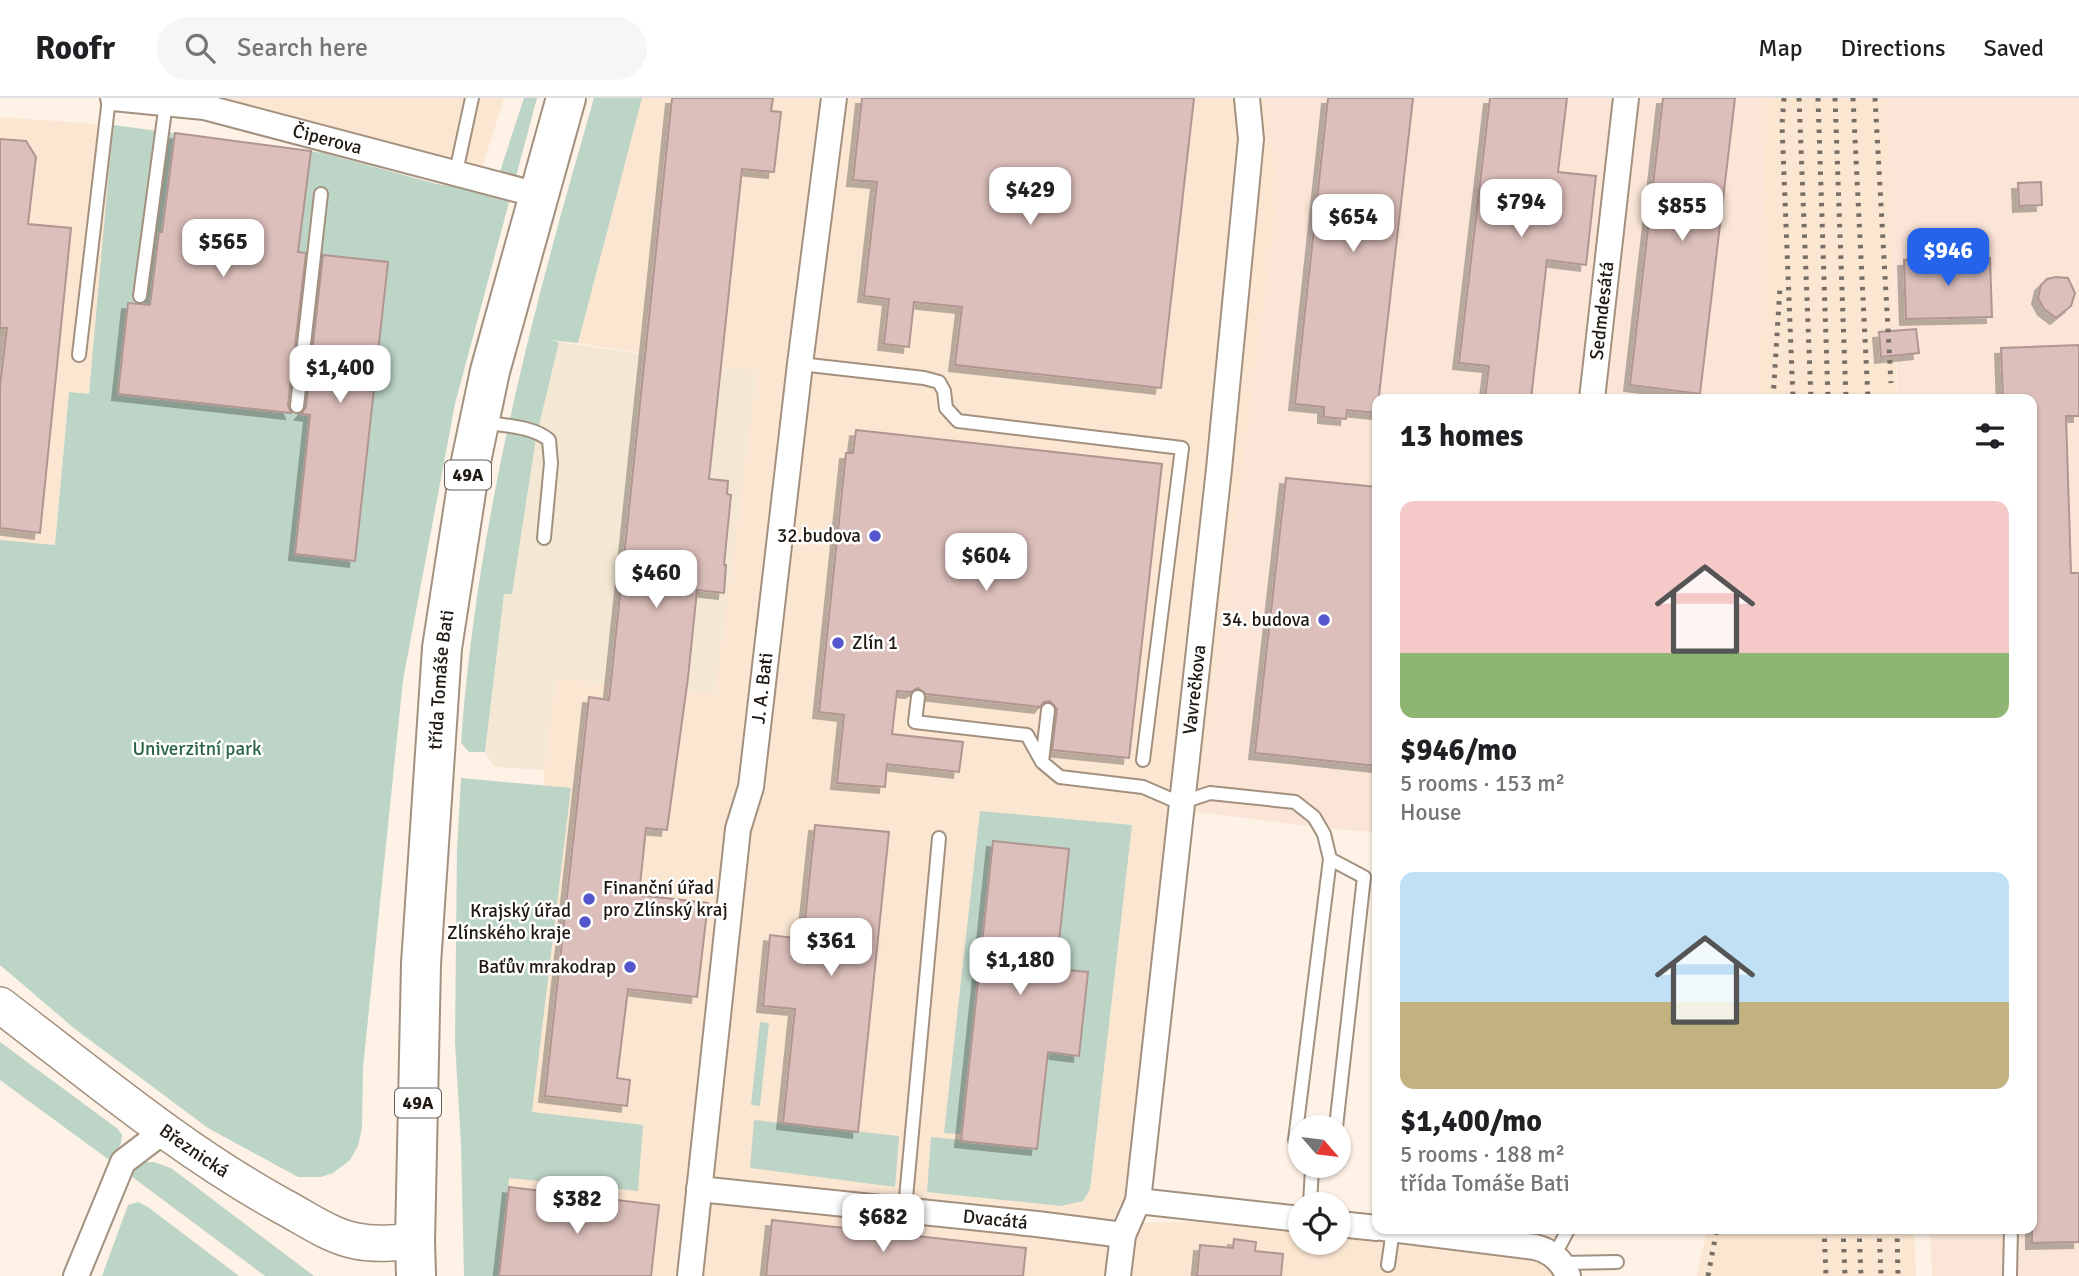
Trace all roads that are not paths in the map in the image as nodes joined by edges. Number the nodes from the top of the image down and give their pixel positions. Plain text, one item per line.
1 (472, 98) edge
2 (566, 98) edge
3 (834, 98) edge
4 (1247, 98) edge
5 (1626, 98) edge
6 (123, 99) edge
7 (166, 103) junction
8 (456, 172) junction
9 (321, 194) dead end
10 (538, 195) junction
11 (140, 296) dead end
12 (79, 355) dead end
13 (800, 364) junction
14 (1593, 394) edge
15 (297, 406) dead end
16 (480, 421) junction
17 (544, 538) dead end
18 (918, 697) dead end
19 (1048, 710) dead end
20 (1143, 760) dead end
21 (1042, 762) junction
22 (1184, 802) junction
23 (939, 838) dead end
24 (1331, 859) junction
25 (0, 1005) edge
26 (1299, 1115) edge
27 (1337, 1115) edge
28 (165, 1130) junction
29 (699, 1189) junction
30 (1138, 1201) junction
31 (905, 1209) junction
32 (1288, 1218) edge
33 (1351, 1225) edge
34 (1372, 1228) edge
35 (1385, 1234) edge
36 (1482, 1234) edge
37 (1566, 1234) edge
38 (2011, 1234) edge
39 (1123, 1235) junction
40 (1521, 1236) edge
41 (1617, 1262) dead end
42 (414, 1264) edge
43 (1560, 1264) edge
44 (1388, 1265) dead end
45 (76, 1276) edge
46 (690, 1276) edge
47 (1118, 1276) edge
48 (2010, 1276) edge

1 - 8 lane
2 - 10 main road, třída Tomáše Bati / 49A
3 - 13 street, J. A. Bati
4 - 22 street, Vavrečkova
5 - 14 street, Sedmdesátá
6 - 7 street, Čiperova
6 - 12 lane
7 - 8 street, Čiperova
7 - 11 lane
8 - 10 street, Čiperova
9 - 15 lane
10 - 16 main road, třída Tomáše Bati / 49A
13 - 20 lane
13 - 29 street, J. A. Bati
16 - 17 lane
16 - 42 main road, třída Tomáše Bati / 49A
18 - 21 lane
19 - 21 lane
21 - 22 lane
22 - 24 lane
22 - 30 street, Vavrečkova
23 - 31 lane
24 - 26 lane
24 - 27 lane
25 - 28 main road, Březnická
28 - 42 main road, Březnická
28 - 45 street
29 - 31 street, Dvacátá
29 - 46 street, J. A. Bati
30 - 32 street
30 - 39 street, Vavrečkova
31 - 39 street, Dvacátá
33 - 34 street
35 - 44 lane
36 - 40 street
37 - 43 lane
38 - 48 lane
39 - 47 street, Vavrečkova
40 - 43 street
41 - 43 lane

